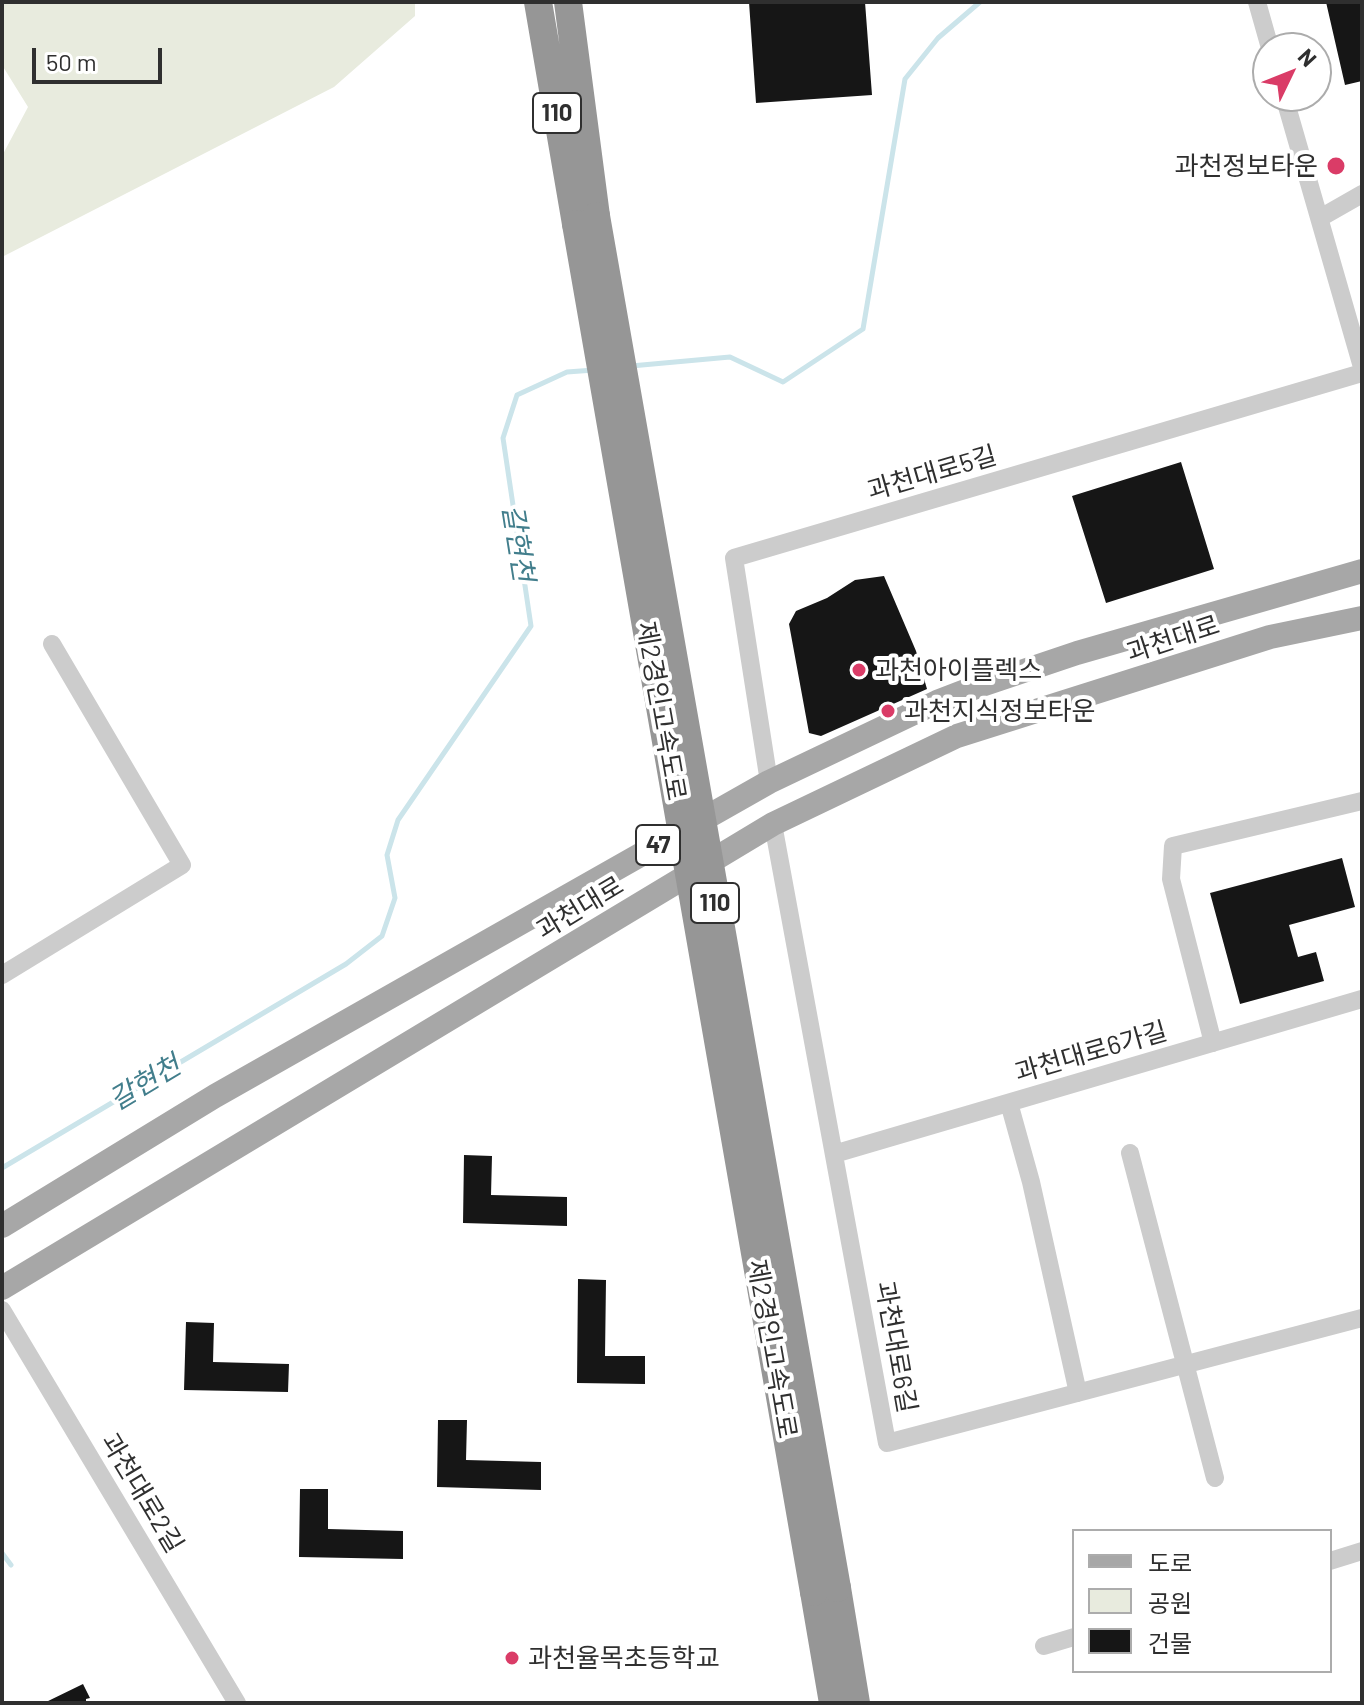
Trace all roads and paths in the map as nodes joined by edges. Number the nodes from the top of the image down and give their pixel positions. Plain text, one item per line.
1 (538, 2) edge
2 (568, 2) edge
3 (1257, 2) edge
4 (1265, 32) edge
5 (1289, 112) edge
6 (1362, 194) edge
7 (1320, 218) junction
8 (586, 220) junction
9 (1362, 367) edge
10 (1362, 373) edge
11 (1362, 571) edge
12 (1362, 618) edge
13 (52, 644) dead end
14 (769, 782) junction
15 (1362, 801) edge
16 (773, 824) junction
17 (2, 975) edge
18 (1362, 999) edge
19 (1213, 1043) junction
20 (1009, 1103) junction
21 (1130, 1153) dead end
22 (834, 1154) junction
23 (2, 1226) edge
24 (2, 1288) edge
25 (2, 1310) edge
26 (1362, 1318) edge
27 (1185, 1364) junction
28 (1078, 1393) junction
29 (1215, 1478) dead end
30 (1362, 1551) edge
31 (1332, 1560) edge
32 (825, 1590) junction
33 (1072, 1638) edge
34 (1044, 1646) dead end
35 (237, 1703) edge
36 (833, 1703) edge
37 (856, 1703) edge

1 - 8 highway, 제2경인고속도로 / 110
2 - 8 highway, 제2경인고속도로 / 110
3 - 4 street
5 - 7 street
6 - 7 street
7 - 9 street
8 - 32 highway, 제2경인고속도로 / 110, bridge
10 - 14 street, 과천대로5길
11 - 14 main road, 과천대로 / 47
12 - 16 main road, 과천대로
13 - 17 street
14 - 23 main road, 과천대로 / 47
15 - 19 street
16 - 22 street, 과천대로6길
16 - 24 main road, 과천대로
18 - 19 street, 과천대로6가길
19 - 20 street, 과천대로6가길
20 - 22 street, 과천대로6가길
20 - 28 street
21 - 27 street
22 - 28 street, 과천대로6길
25 - 35 street, 과천대로2길
26 - 27 street, 과천대로6길
27 - 28 street, 과천대로6길
27 - 29 street
30 - 31 street
32 - 36 highway, 제2경인고속도로 / 110
32 - 37 highway, 제2경인고속도로 / 110
33 - 34 street

